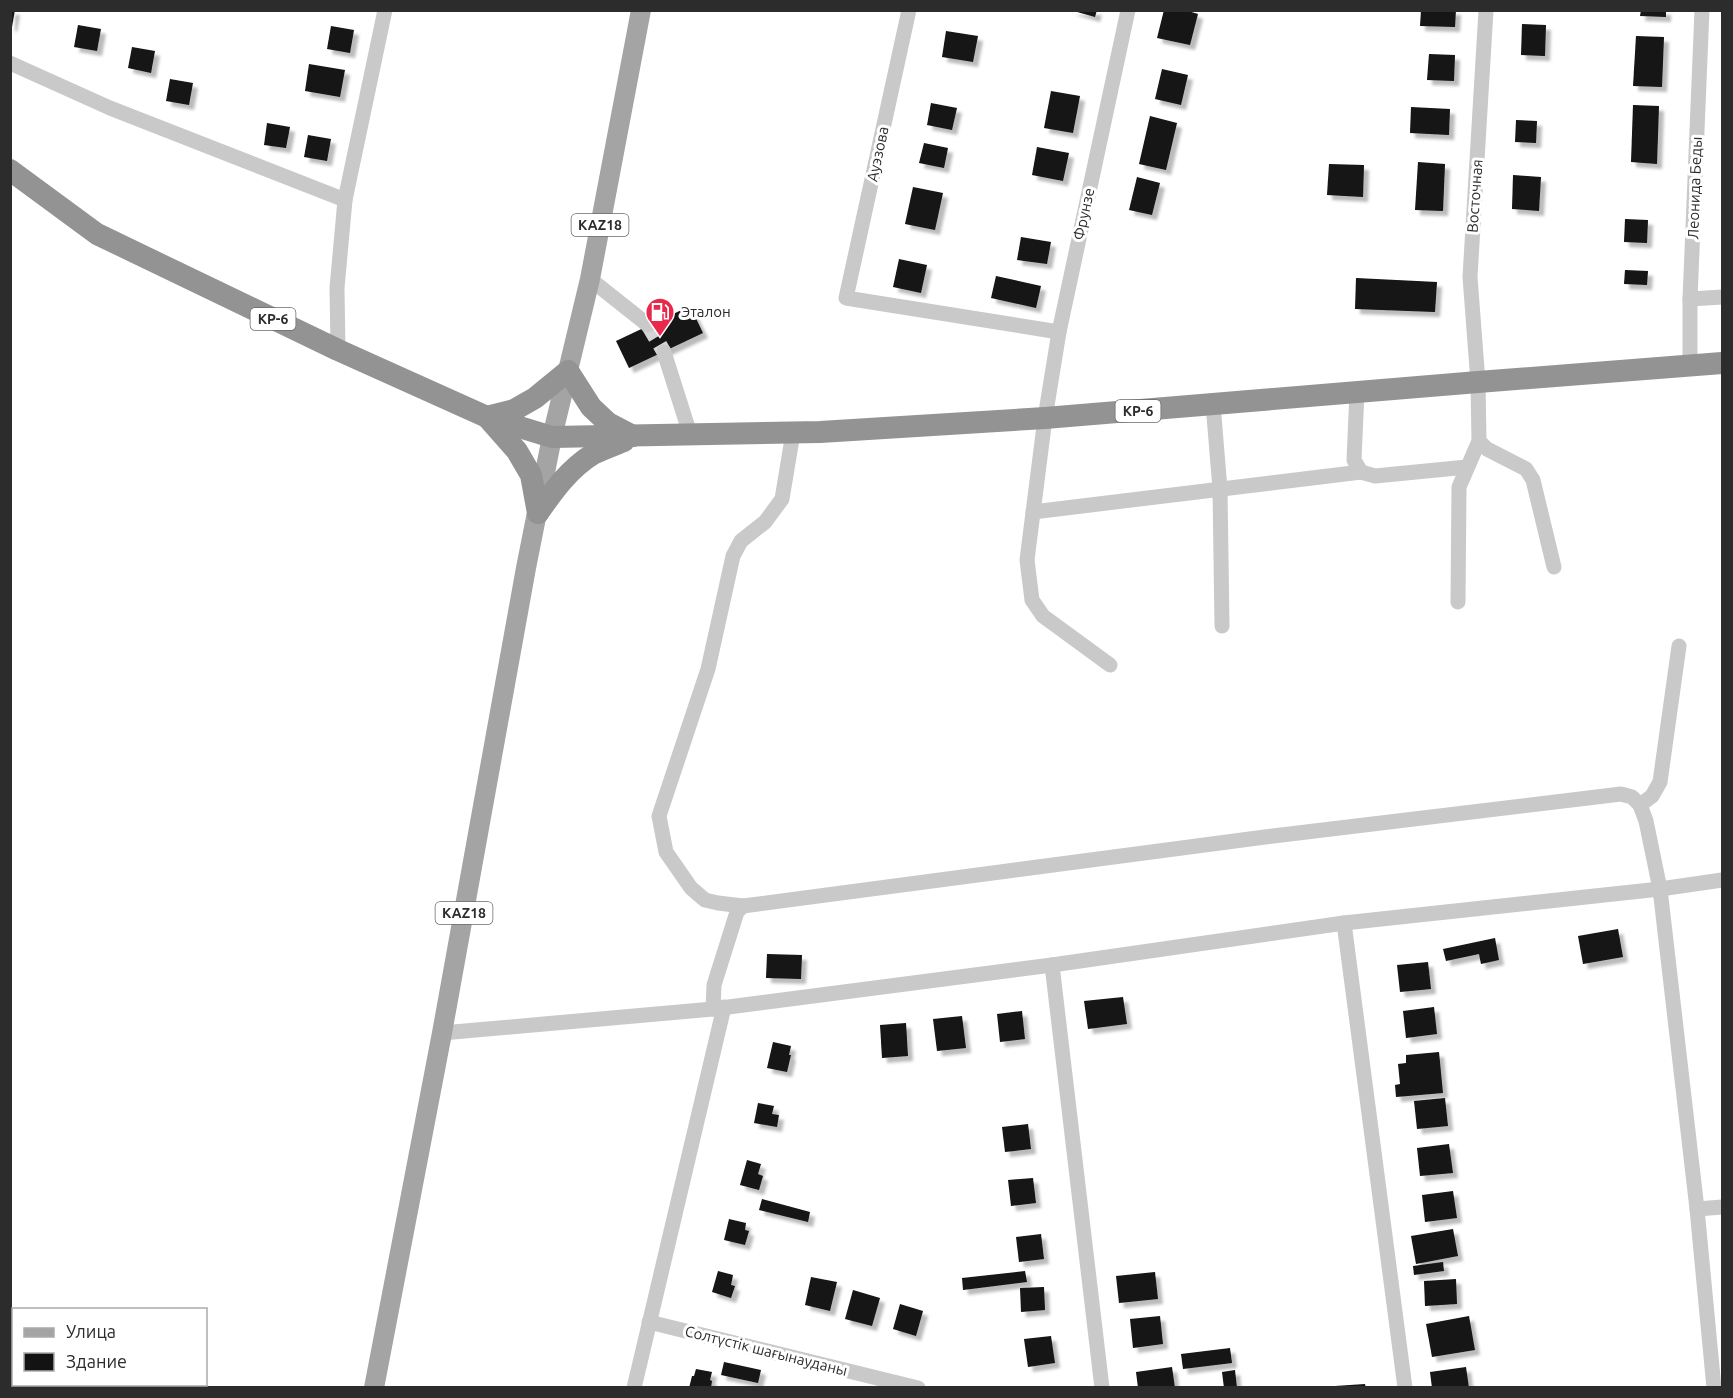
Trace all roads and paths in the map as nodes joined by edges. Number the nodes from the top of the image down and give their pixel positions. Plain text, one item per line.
1 (385, 10) edge
2 (641, 10) edge
3 (909, 10) edge
4 (1128, 10) edge
5 (1486, 10) edge
6 (1702, 10) edge
7 (10, 63) edge
8 (10, 170) edge
9 (345, 200) junction
10 (590, 279) junction
11 (1722, 297) edge
12 (1690, 299) junction
13 (648, 326) tunnel mouth
14 (1059, 332) junction
15 (338, 351) junction
16 (664, 352) tunnel mouth
17 (1722, 363) edge
18 (1690, 366) junction
19 (568, 371) junction
20 (1478, 382) junction
21 (1357, 392) junction
22 (1212, 404) junction
23 (487, 417) junction
24 (1045, 418) junction
25 (793, 432) junction
26 (690, 434) junction
27 (552, 437) junction
28 (634, 437) junction
29 (1479, 441) junction
30 (1467, 467) junction
31 (1361, 472) junction
32 (1220, 489) junction
33 (1034, 512) junction
34 (538, 513) junction
35 (1554, 567) dead end
36 (1458, 602) dead end
37 (1222, 626) dead end
38 (1679, 646) dead end
39 (1110, 665) dead end
40 (1640, 805) junction
41 (1722, 880) edge
42 (1660, 889) junction
43 (743, 906) junction
44 (1344, 923) junction
45 (1052, 965) junction
46 (718, 1008) junction
47 (442, 1033) junction
48 (1722, 1207) edge
49 (1697, 1209) junction
50 (649, 1323) junction
51 (374, 1388) edge
52 (634, 1388) edge
53 (918, 1388) edge
54 (1102, 1388) edge
55 (1405, 1388) edge
56 (1714, 1388) edge

1 - 9 street
2 - 10 main road, KAZ18
3 - 14 street, Ауэзова
4 - 14 street, Фрунзе
5 - 20 street, Восточная
6 - 12 street, Леонида Беды
7 - 9 street
8 - 15 highway, KP-6
9 - 15 street
10 - 13 street
10 - 19 main road, KAZ18
11 - 12 street
12 - 18 street, Леонида Беды
14 - 24 street, Фрунзе
15 - 23 highway, KP-6
16 - 26 street
17 - 18 highway, KP-6
18 - 20 highway, KP-6
19 - 23 highway
19 - 27 main road, KAZ18
19 - 28 highway
20 - 21 highway, KP-6
20 - 29 street, Восточная
21 - 22 highway, KP-6
21 - 31 street
22 - 24 highway, KP-6
22 - 32 street
23 - 27 highway, KP-6
23 - 34 highway
24 - 25 highway, KP-6
24 - 33 street, Фрунзе
25 - 26 highway, KP-6
25 - 43 street
26 - 28 highway, KP-6
27 - 28 highway, KP-6
27 - 34 main road, KAZ18
28 - 34 highway
29 - 30 street
29 - 35 street
30 - 31 street
30 - 36 street
31 - 32 street
32 - 33 street
32 - 37 street
33 - 39 street, Фрунзе
34 - 47 main road, KAZ18
38 - 40 street
40 - 42 street
40 - 43 street
41 - 42 street
42 - 44 street
42 - 49 street
43 - 46 street
44 - 45 street
44 - 55 street
45 - 46 street
45 - 54 street
46 - 47 street
46 - 50 street
47 - 51 main road, KAZ18
48 - 49 street
49 - 56 street
50 - 52 street
50 - 53 street, Солтүстік шағынауданы

